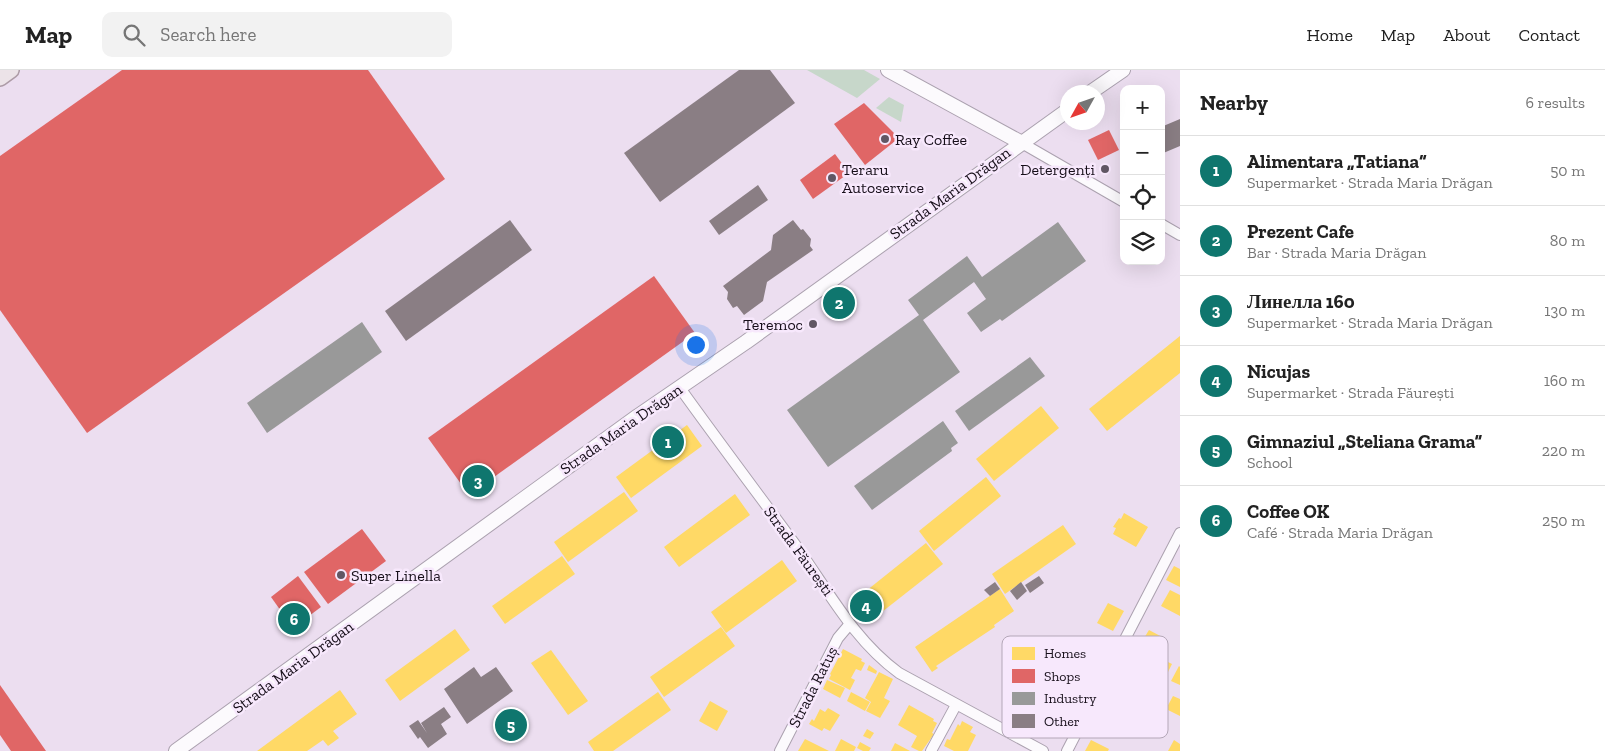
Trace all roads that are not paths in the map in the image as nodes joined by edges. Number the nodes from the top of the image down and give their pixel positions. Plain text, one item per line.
1 (11, 70) edge
2 (888, 70) edge
3 (1123, 70) edge
4 (0, 78) edge
5 (1101, 85) edge
6 (1060, 115) edge
7 (1020, 142) junction
8 (1120, 200) edge
9 (1165, 226) edge
10 (1180, 235) edge
11 (680, 388) junction
12 (1180, 533) edge
13 (849, 624) junction
14 (1127, 636) edge
15 (956, 705) junction
16 (1002, 729) edge
17 (1018, 738) edge
18 (1074, 738) edge
19 (176, 751) edge
20 (780, 751) edge
21 (931, 751) edge
22 (1043, 751) edge
23 (1067, 751) edge

1 - 4 main road
2 - 7 main road
3 - 5 main road
6 - 7 main road, Strada Maria Drăgan
7 - 8 street
7 - 11 main road, Strada Maria Drăgan
9 - 10 street
11 - 13 street, Strada Făurești
11 - 19 main road, Strada Maria Drăgan
12 - 14 street
13 - 15 street, Strada Făurești
13 - 20 street, Strada Ratuș
15 - 16 street, Strada Făurești
15 - 21 street
17 - 22 street, Strada Făurești
18 - 23 street

